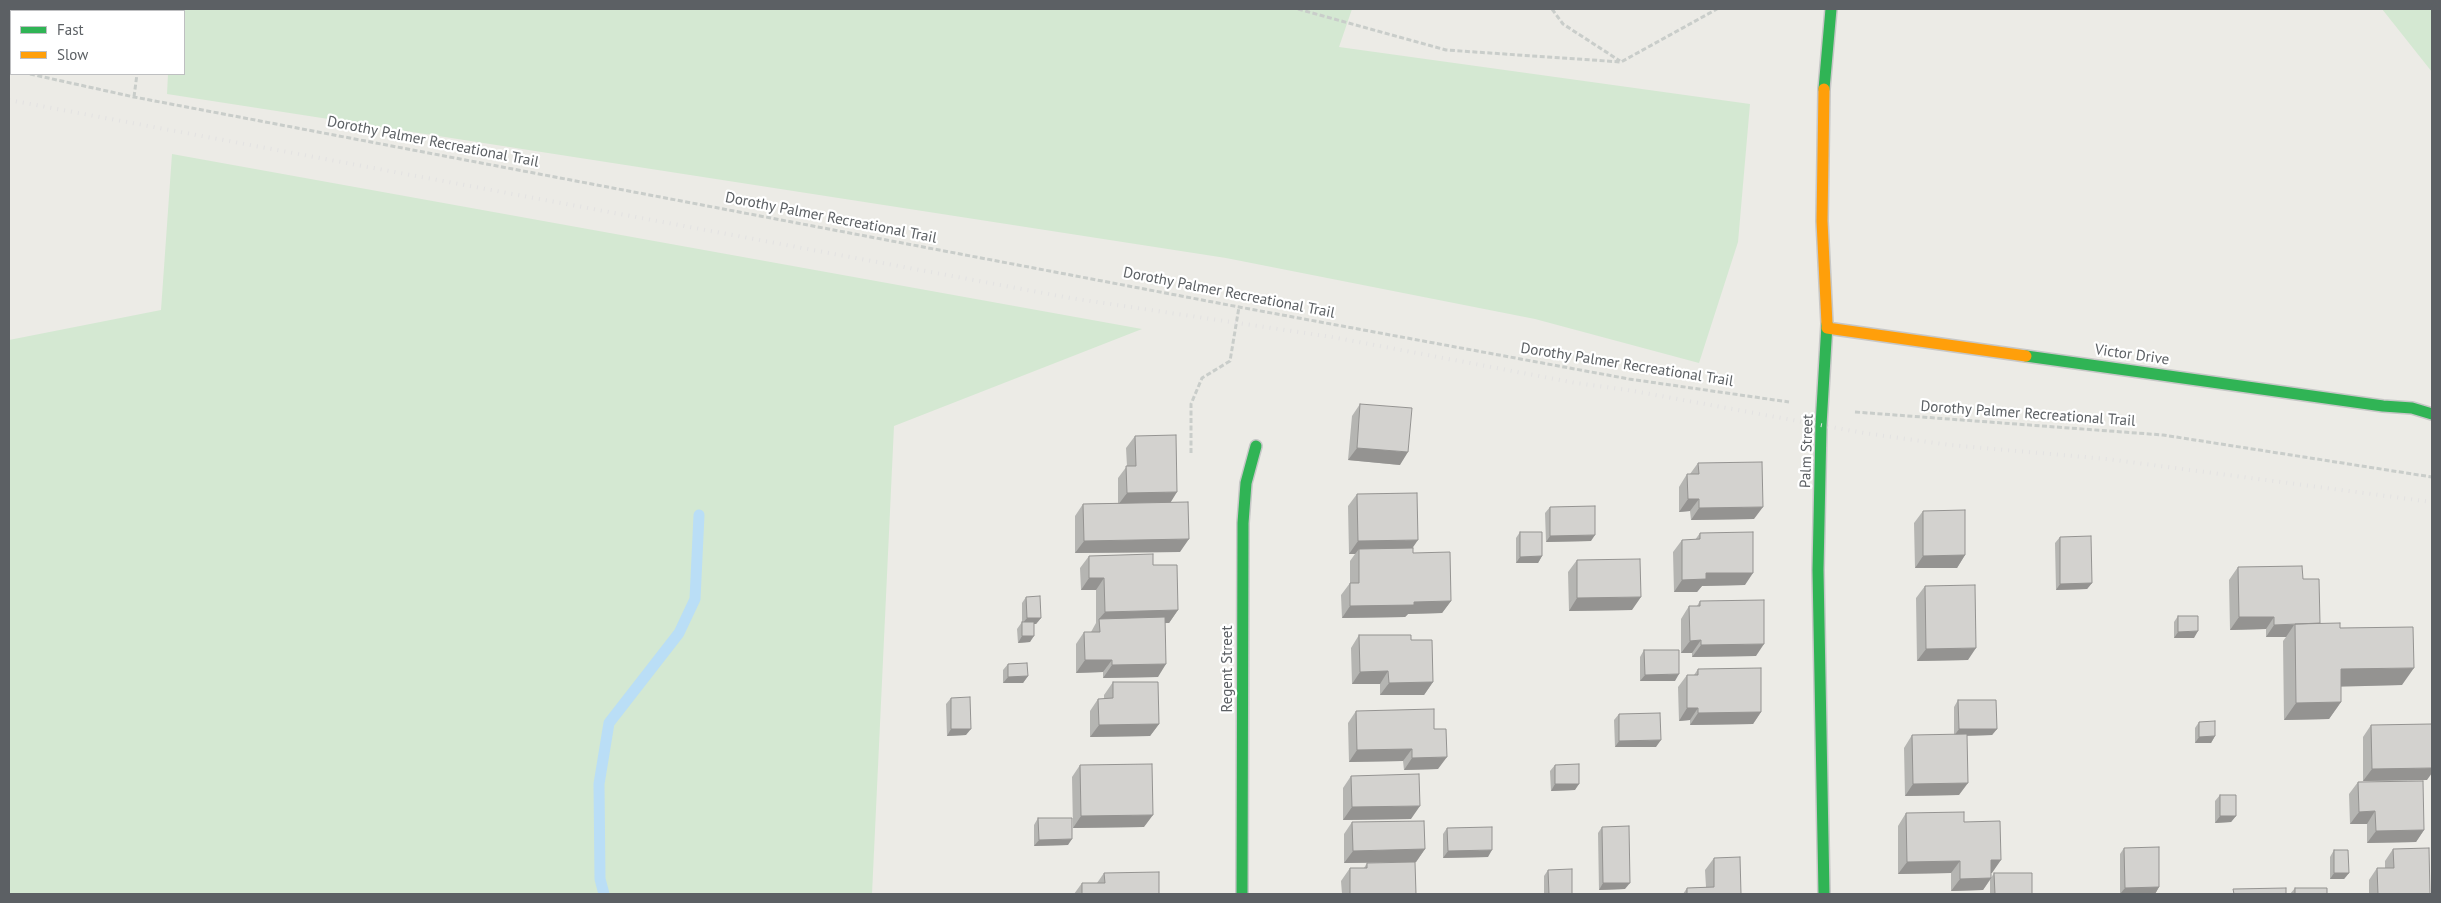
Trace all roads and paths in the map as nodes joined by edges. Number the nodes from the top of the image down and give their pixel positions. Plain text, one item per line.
1 (1298, 9) edge
2 (1552, 9) edge
3 (1717, 9) edge
4 (1831, 9) edge
5 (1621, 62) junction
6 (35, 75) edge
7 (137, 75) edge
8 (134, 97) junction
9 (1239, 307) junction
10 (1827, 328) junction
11 (1824, 406) junction
12 (2432, 414) edge
13 (1256, 446) dead end
14 (1191, 453) dead end
15 (2432, 477) edge
16 (1242, 894) edge
17 (1824, 894) edge

1 - 5 path
2 - 5 path
3 - 5 path
4 - 10 street, Palm Street
6 - 8 path, Dorothy Palmer Recreational Trail
7 - 8 path
8 - 9 path, Dorothy Palmer Recreational Trail
9 - 11 path, Dorothy Palmer Recreational Trail
9 - 14 path
10 - 11 street, Palm Street
10 - 12 street, Victor Drive
11 - 15 path, Dorothy Palmer Recreational Trail
11 - 17 street, Palm Street
13 - 16 street, Regent Street

